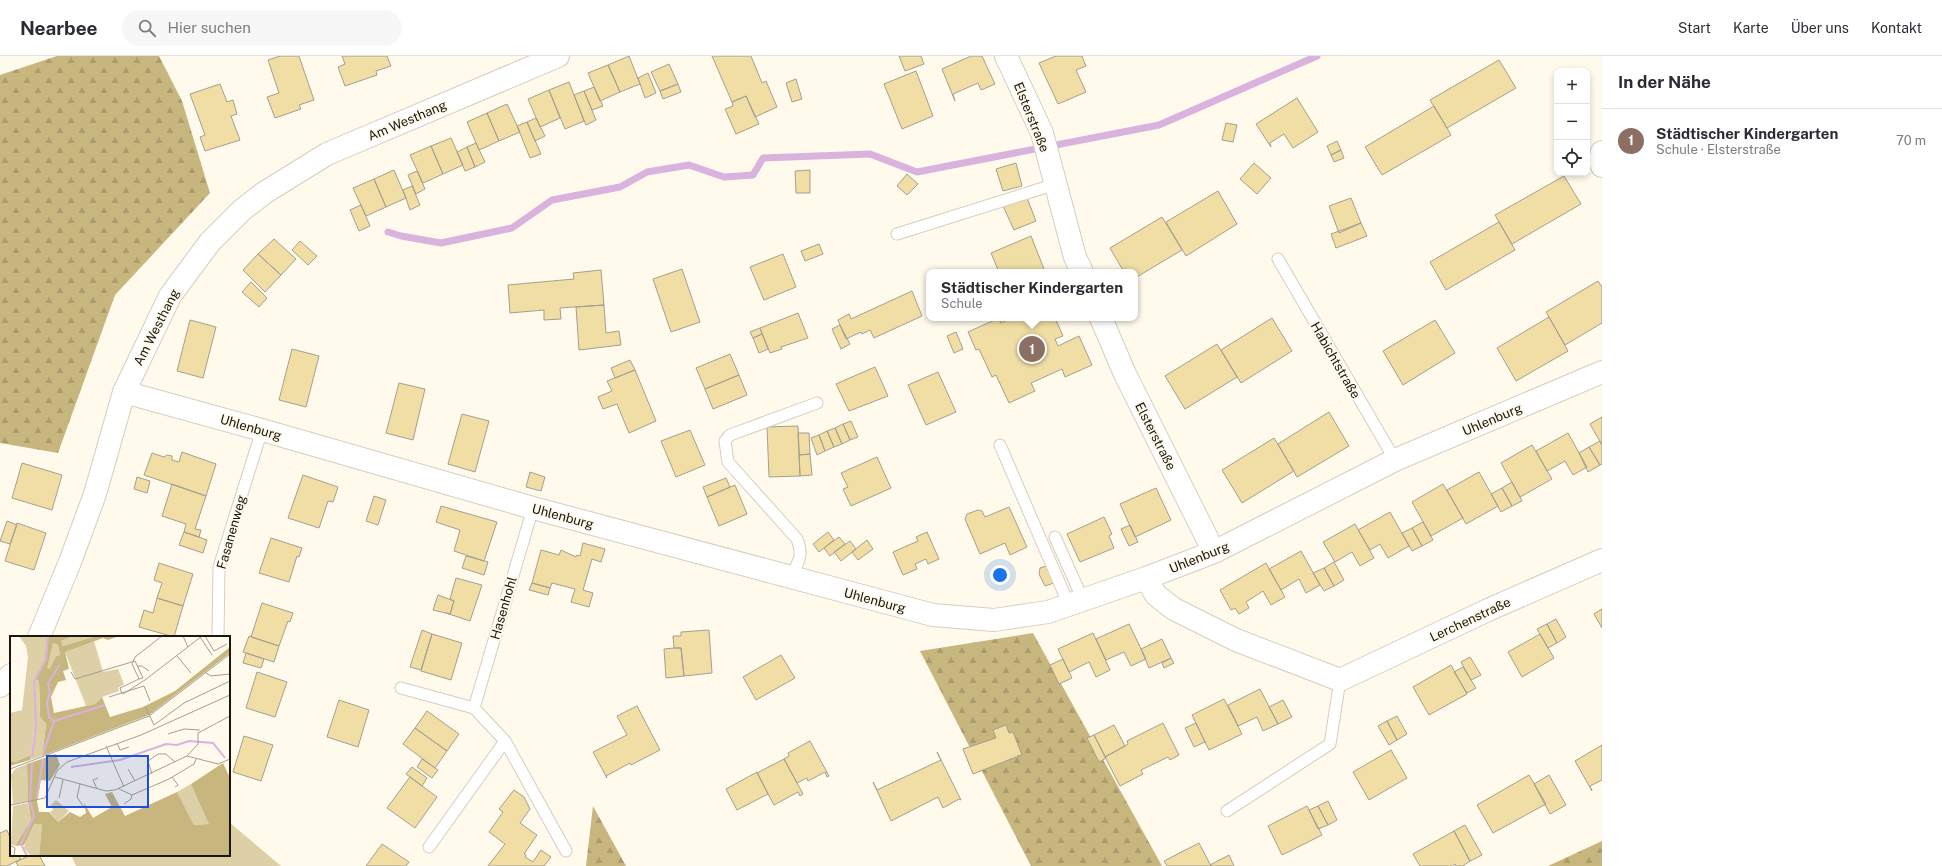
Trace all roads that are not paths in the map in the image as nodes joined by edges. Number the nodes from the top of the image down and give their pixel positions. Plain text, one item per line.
1 (558, 56) edge
2 (1006, 56) edge
3 (1602, 152) edge
4 (1602, 166) edge
5 (1054, 177) junction
6 (897, 234) dead end
7 (1278, 259) dead end
8 (1081, 269) edge
9 (1102, 321) edge
10 (1602, 372) edge
11 (124, 392) junction
12 (817, 403) dead end
13 (262, 430) junction
14 (1000, 445) dead end
15 (1395, 460) junction
16 (533, 508) junction
17 (1055, 537) dead end
18 (1214, 552) junction
19 (1602, 560) edge
20 (791, 577) junction
21 (1146, 578) junction
22 (1076, 602) junction
23 (39, 636) edge
24 (218, 636) edge
25 (10, 676) edge
26 (1340, 680) junction
27 (0, 686) edge
28 (401, 688) dead end
29 (474, 708) junction
30 (505, 742) junction
31 (1227, 811) dead end
32 (429, 847) dead end
33 (566, 851) dead end

1 - 11 street, Am Westhang
2 - 5 street, Elsterstraße
3 - 4 street
5 - 6 lane
5 - 8 street, Elsterstraße
7 - 15 lane, Habichtstraße
9 - 18 street, Elsterstraße
10 - 15 street, Uhlenburg
11 - 13 street, Uhlenburg
11 - 23 street, Am Westhang
12 - 20 lane
13 - 16 street, Uhlenburg
13 - 24 lane, Fasanenweg
14 - 22 lane
15 - 18 street, Uhlenburg
16 - 20 street, Uhlenburg
16 - 29 lane, Hasenhohl
17 - 22 lane
18 - 21 street, Uhlenburg
19 - 26 street, Lerchenstraße
20 - 22 street, Uhlenburg
21 - 22 street, Uhlenburg
21 - 26 street
25 - 27 street
26 - 31 lane
28 - 29 lane
29 - 30 lane
30 - 32 lane
30 - 33 lane

